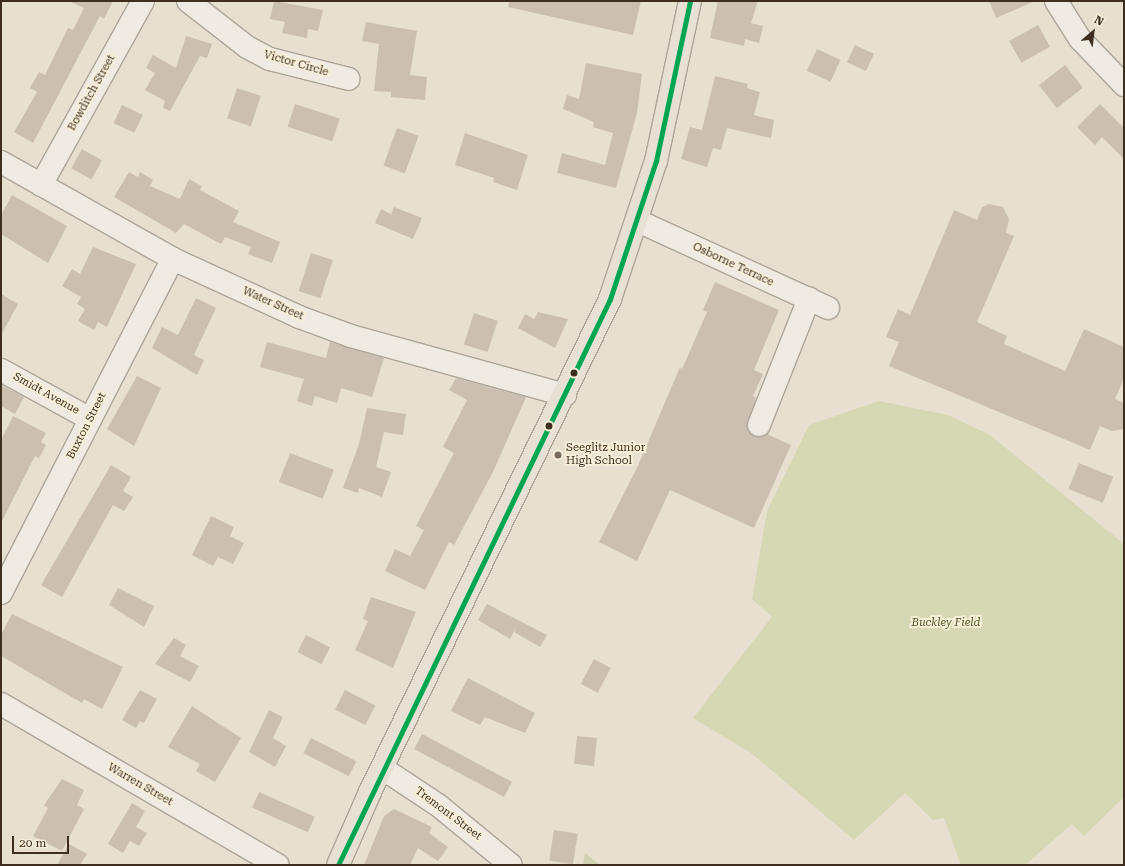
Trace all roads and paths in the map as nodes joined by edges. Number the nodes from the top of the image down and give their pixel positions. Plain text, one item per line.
1 (143, 1) edge
2 (188, 1) edge
3 (690, 1) edge
4 (1056, 1) edge
5 (349, 79) dead end
6 (1124, 85) edge
7 (1, 162) edge
8 (41, 185) junction
9 (638, 221) junction
10 (173, 259) junction
11 (1, 370) edge
12 (566, 395) junction
13 (90, 419) junction
14 (759, 425) dead end
15 (1, 593) edge
16 (1, 704) edge
17 (382, 768) junction
18 (278, 865) edge
19 (338, 865) edge
20 (511, 865) edge

1 - 8 street, Bowditch Street
2 - 5 street, Victor Circle
3 - 9 main road
4 - 6 street
7 - 8 street, Water Street
8 - 10 street, Water Street
9 - 12 main road
9 - 14 street, Osborne Terrace
10 - 12 street, Water Street
10 - 13 street, Buxton Street
11 - 13 street, Smidt Avenue
12 - 17 main road
13 - 15 street, Buxton Street
16 - 18 street, Warren Street
17 - 19 main road
17 - 20 street, Tremont Street

